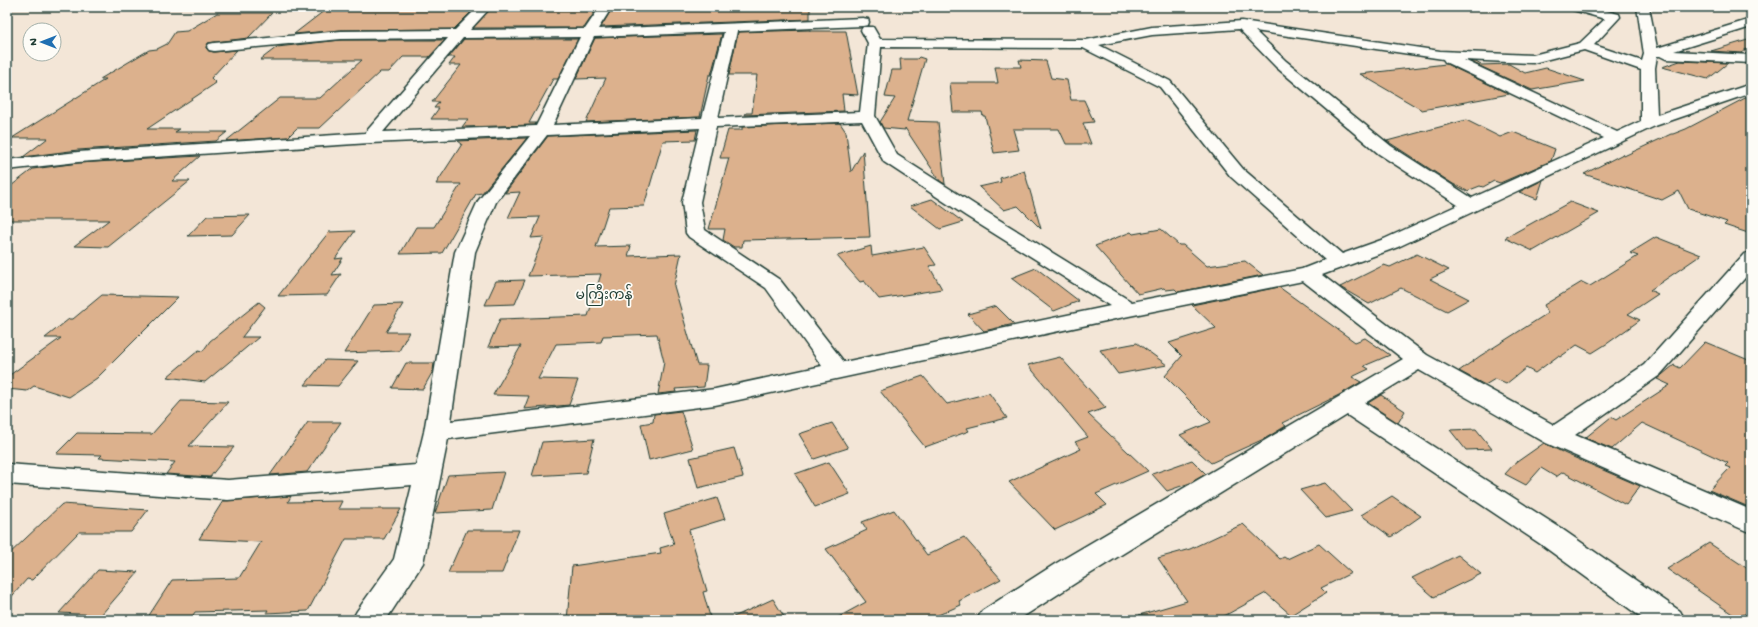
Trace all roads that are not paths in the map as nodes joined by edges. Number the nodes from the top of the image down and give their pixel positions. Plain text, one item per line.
1 (485, 7) edge
2 (606, 7) edge
3 (850, 7) edge
4 (1578, 7) edge
5 (1642, 7) edge
6 (1614, 17) junction
7 (864, 22) junction
8 (1751, 23) edge
9 (1242, 25) junction
10 (732, 28) junction
11 (460, 33) junction
12 (589, 33) junction
13 (875, 43) junction
14 (1086, 44) junction
15 (1585, 46) junction
16 (214, 47) dead end
17 (1440, 55) junction
18 (1751, 59) edge
19 (1650, 61) junction
20 (1750, 89) edge
21 (867, 116) junction
22 (710, 122) junction
23 (1649, 123) junction
24 (542, 131) junction
25 (370, 138) junction
26 (1617, 138) junction
27 (7, 165) edge
28 (1472, 206) junction
29 (1751, 258) edge
30 (1339, 262) junction
31 (1307, 274) junction
32 (1129, 309) junction
33 (1419, 360) junction
34 (838, 371) junction
35 (1347, 403) junction
36 (437, 432) junction
37 (1555, 437) junction
38 (7, 474) edge
39 (428, 474) junction
40 (1751, 522) edge
41 (368, 620) edge
42 (993, 620) edge
43 (1669, 620) edge

1 - 11 street
2 - 12 street
3 - 7 street
4 - 6 street
5 - 6 street
5 - 19 street
6 - 15 street
7 - 10 street
7 - 13 street
8 - 19 street
9 - 14 street
9 - 17 street
9 - 28 street
10 - 12 street
10 - 22 street
11 - 12 street
11 - 16 street
11 - 25 street
12 - 24 street
13 - 14 street
13 - 21 street
14 - 30 street
15 - 17 street
15 - 19 street
17 - 26 street
18 - 19 street
19 - 23 street
20 - 23 street
21 - 22 street
21 - 32 street
22 - 24 street
22 - 34 street
23 - 26 street
24 - 25 street
24 - 36 street
25 - 27 street
26 - 28 street
28 - 30 street
29 - 37 street
30 - 31 street
31 - 32 street
31 - 33 street
32 - 34 street
33 - 35 street
33 - 37 street
34 - 36 street
35 - 42 street
35 - 43 street
36 - 39 street
37 - 40 street
38 - 39 street
39 - 41 street

